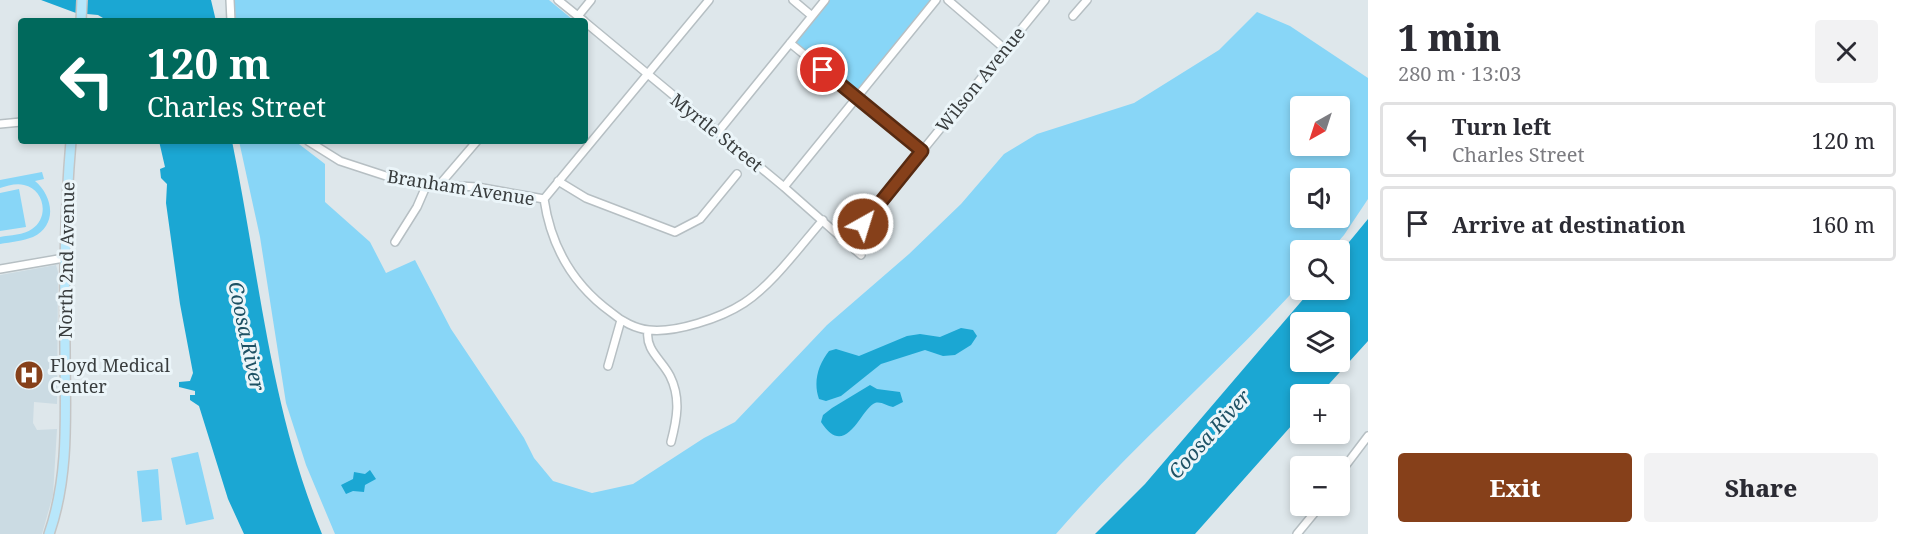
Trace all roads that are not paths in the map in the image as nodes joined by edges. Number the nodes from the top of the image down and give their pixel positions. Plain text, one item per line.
1 (82, 0) edge
2 (230, 0) edge
3 (558, 0) edge
4 (591, 0) edge
5 (709, 0) edge
6 (793, 0) edge
7 (825, 0) edge
8 (936, 0) edge
9 (948, 0) edge
10 (1045, 0) edge
11 (1087, 0) edge
12 (812, 16) junction
13 (1073, 16) dead end
14 (81, 18) edge
15 (231, 18) edge
16 (579, 18) edge
17 (582, 18) edge
18 (588, 26) edge
19 (790, 44) junction
20 (1005, 49) junction
21 (647, 75) junction
22 (856, 98) junction
23 (18, 122) edge
24 (0, 124) edge
25 (718, 132) junction
26 (71, 144) edge
27 (312, 144) edge
28 (474, 144) edge
29 (922, 151) junction
30 (737, 174) dead end
31 (558, 181) junction
32 (441, 183) junction
33 (427, 184) junction
34 (784, 187) junction
35 (544, 199) junction
36 (823, 220) junction
37 (395, 242) dead end
38 (848, 242) junction
39 (861, 255) dead end
40 (64, 258) junction
41 (0, 269) edge
42 (621, 320) junction
43 (648, 330) junction
44 (608, 366) dead end
45 (1368, 436) edge
46 (671, 442) dead end
47 (1350, 460) edge
48 (1312, 516) edge
49 (49, 534) edge
50 (1297, 534) edge

1 - 14 main road
2 - 15 street
3 - 16 street, Myrtle Street
4 - 17 street
5 - 21 street, Branham Avenue
6 - 12 street
7 - 12 street
8 - 22 street
9 - 20 street
10 - 20 street, Wilson Avenue
11 - 13 street
12 - 19 street
18 - 21 street, Myrtle Street
19 - 22 street
19 - 25 street
20 - 29 street, Wilson Avenue
21 - 25 street, Myrtle Street
21 - 31 street, Branham Avenue
22 - 29 street
22 - 34 street
23 - 24 street
25 - 34 street, Myrtle Street
26 - 40 main road, North 2nd Avenue
27 - 33 street, Branham Avenue
28 - 32 street
29 - 38 street, Wilson Avenue
30 - 31 street
31 - 35 street, Branham Avenue
32 - 33 street, Branham Avenue
32 - 35 street, Branham Avenue
33 - 37 street
34 - 36 street, Myrtle Street
35 - 42 street
36 - 38 street, Myrtle Street
36 - 43 street
38 - 39 street, Myrtle Street
40 - 41 street
40 - 49 main road, North 2nd Avenue
42 - 43 street
42 - 44 street
43 - 46 street
45 - 47 street
48 - 50 street

